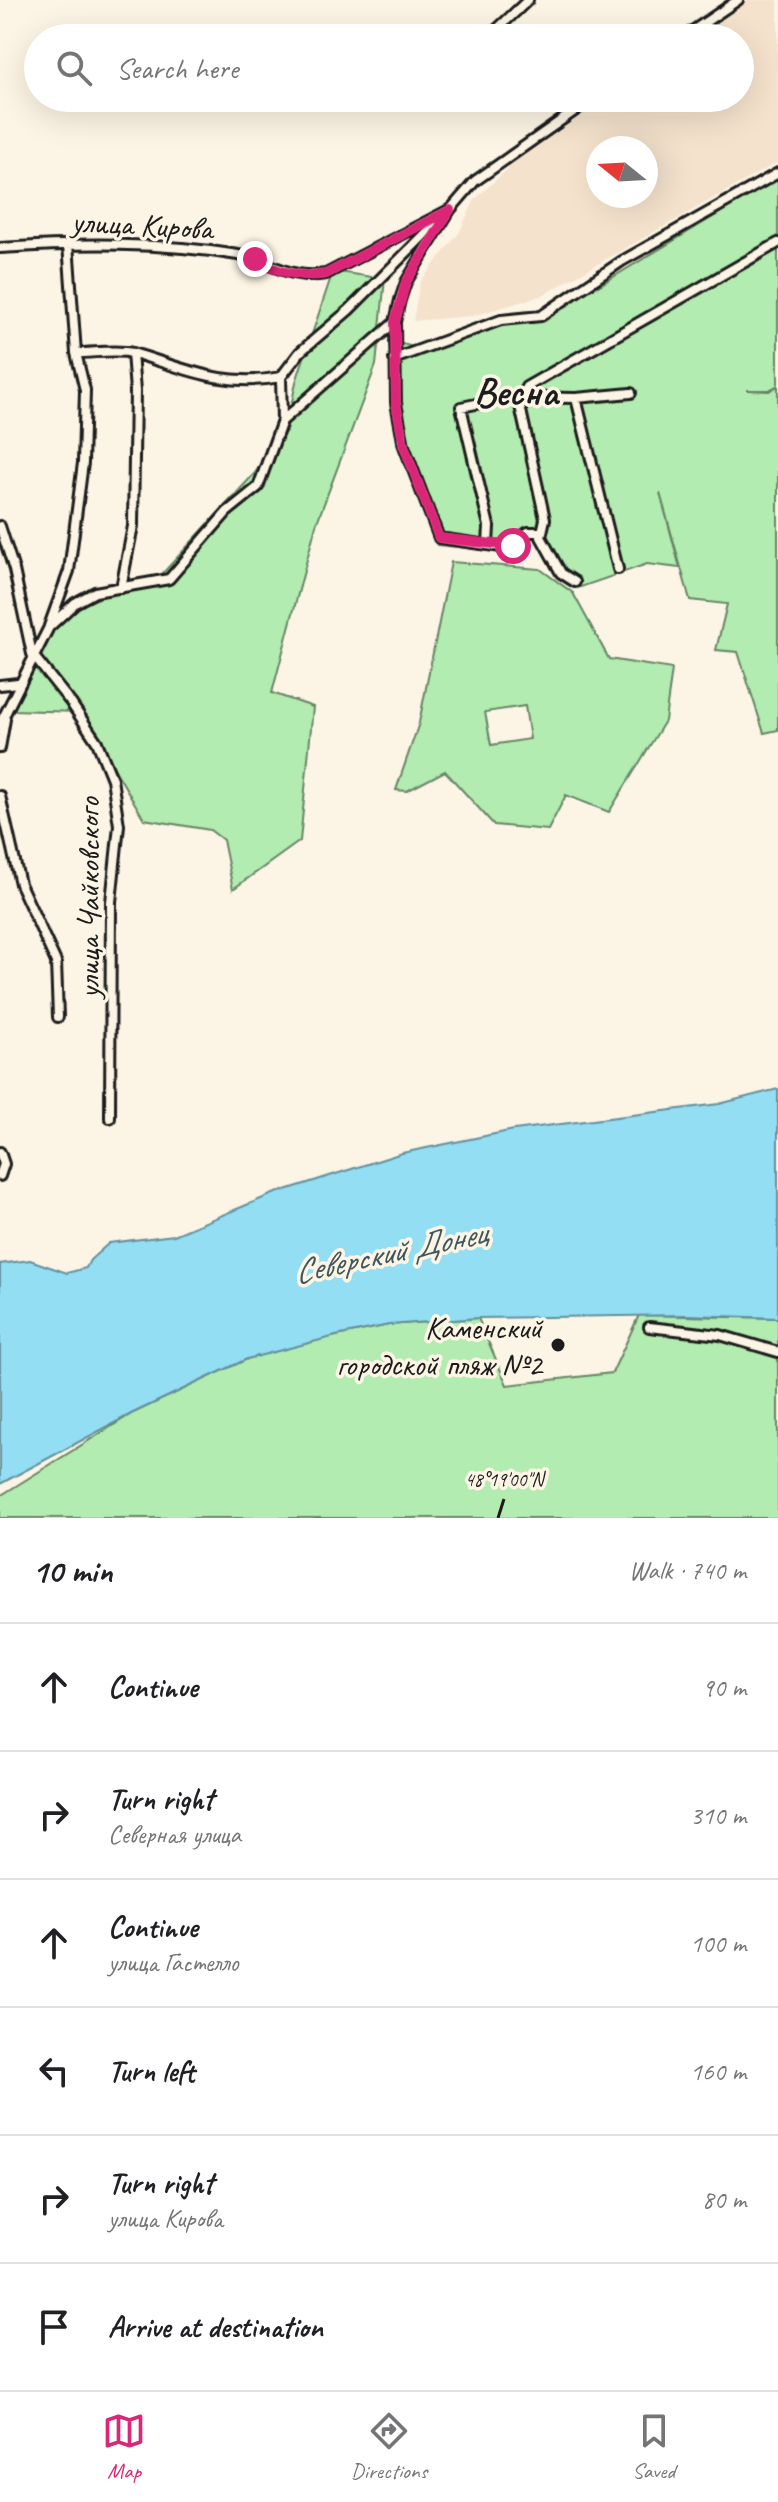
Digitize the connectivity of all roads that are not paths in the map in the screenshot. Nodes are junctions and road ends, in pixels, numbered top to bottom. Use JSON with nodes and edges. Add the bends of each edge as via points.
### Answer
{"nodes":[{"id":1,"x":528,"y":0,"type":"edge"},
{"id":2,"x":738,"y":0,"type":"edge"},
{"id":3,"x":503,"y":24,"type":"edge"},
{"id":4,"x":703,"y":24,"type":"edge"},
{"id":5,"x":573,"y":112,"type":"edge"},
{"id":6,"x":778,"y":173,"type":"edge"},
{"id":7,"x":450,"y":210,"type":"junction"},
{"id":8,"x":778,"y":243,"type":"edge"},
{"id":9,"x":68,"y":244,"type":"junction"},
{"id":10,"x":0,"y":248,"type":"edge"},
{"id":11,"x":395,"y":322,"type":"junction"},
{"id":12,"x":76,"y":353,"type":"junction"},
{"id":13,"x":132,"y":353,"type":"junction"},
{"id":14,"x":394,"y":359,"type":"junction"},
{"id":15,"x":281,"y":377,"type":"junction"},
{"id":16,"x":631,"y":393,"type":"dead end"},
{"id":17,"x":520,"y":397,"type":"junction"},
{"id":18,"x":576,"y":398,"type":"junction"},
{"id":19,"x":282,"y":421,"type":"junction"},
{"id":20,"x":0,"y":526,"type":"edge"},
{"id":21,"x":541,"y":532,"type":"junction"},
{"id":22,"x":488,"y":545,"type":"junction"},
{"id":23,"x":618,"y":569,"type":"dead end"},
{"id":24,"x":575,"y":582,"type":"dead end"},
{"id":25,"x":121,"y":588,"type":"junction"},
{"id":26,"x":49,"y":627,"type":"junction"},
{"id":27,"x":32,"y":654,"type":"junction"},
{"id":28,"x":18,"y":683,"type":"junction"},
{"id":29,"x":0,"y":685,"type":"edge"},
{"id":30,"x":7,"y":710,"type":"junction"},
{"id":31,"x":0,"y":724,"type":"edge"},
{"id":32,"x":0,"y":748,"type":"edge"},
{"id":33,"x":0,"y":796,"type":"edge"},
{"id":34,"x":4,"y":830,"type":"edge"},
{"id":35,"x":58,"y":1017,"type":"dead end"},
{"id":36,"x":110,"y":1118,"type":"dead end"},
{"id":37,"x":0,"y":1152,"type":"edge"},
{"id":38,"x":0,"y":1176,"type":"edge"},
{"id":39,"x":649,"y":1327,"type":"dead end"},
{"id":40,"x":778,"y":1352,"type":"edge"}],
"edges":[{"from":1,"to":3,"type":"street"},
{"from":2,"to":4,"type":"street"},
{"from":5,"to":7,"type":"street","via":[[475,181]]},
{"from":6,"to":14,"type":"street","via":[[622,261],[541,316],[501,320]]},
{"from":7,"to":9,"type":"street","name":"улица Кирова","via":[[326,274],[310,276],[268,268],[239,255]]},
{"from":7,"to":11,"type":"street","via":[[406,282]]},
{"from":7,"to":15,"type":"street","via":[[300,352]]},
{"from":8,"to":17,"type":"street","via":[[526,387]]},
{"from":9,"to":10,"type":"street","name":"улица Кирова"},
{"from":9,"to":12,"type":"street"},
{"from":11,"to":14,"type":"street"},
{"from":11,"to":19,"type":"street"},
{"from":12,"to":13,"type":"street"},
{"from":12,"to":26,"type":"street","via":[[85,390],[83,463],[69,571]]},
{"from":13,"to":15,"type":"street","via":[[200,376]]},
{"from":13,"to":25,"type":"street","via":[[133,526]]},
{"from":14,"to":22,"type":"street","via":[[404,446],[436,532],[444,541]]},
{"from":15,"to":19,"type":"street"},
{"from":16,"to":18,"type":"street"},
{"from":17,"to":18,"type":"street"},
{"from":17,"to":21,"type":"street","via":[[545,519]]},
{"from":17,"to":22,"type":"street","via":[[461,407],[489,526]]},
{"from":18,"to":23,"type":"street"},
{"from":19,"to":25,"type":"street","via":[[258,487],[227,512],[178,572],[169,579]]},
{"from":20,"to":27,"type":"street"},
{"from":21,"to":22,"type":"street","via":[[528,532],[508,548]]},
{"from":21,"to":24,"type":"street","via":[[561,573]]},
{"from":25,"to":26,"type":"street","via":[[83,598]]},
{"from":26,"to":27,"type":"street"},
{"from":27,"to":28,"type":"street"},
{"from":27,"to":36,"type":"street","name":"улица Чайковского","via":[[97,742],[112,779],[119,837],[111,902]]},
{"from":28,"to":29,"type":"street"},
{"from":28,"to":30,"type":"street"},
{"from":30,"to":31,"type":"street"},
{"from":30,"to":32,"type":"street"},
{"from":33,"to":34,"type":"street","name":"улица Чайковского"},
{"from":34,"to":35,"type":"street","name":"улица Чайковского","via":[[20,884],[56,962]]},
{"from":37,"to":38,"type":"street"},
{"from":39,"to":40,"type":"street","via":[[720,1335]]}]}
